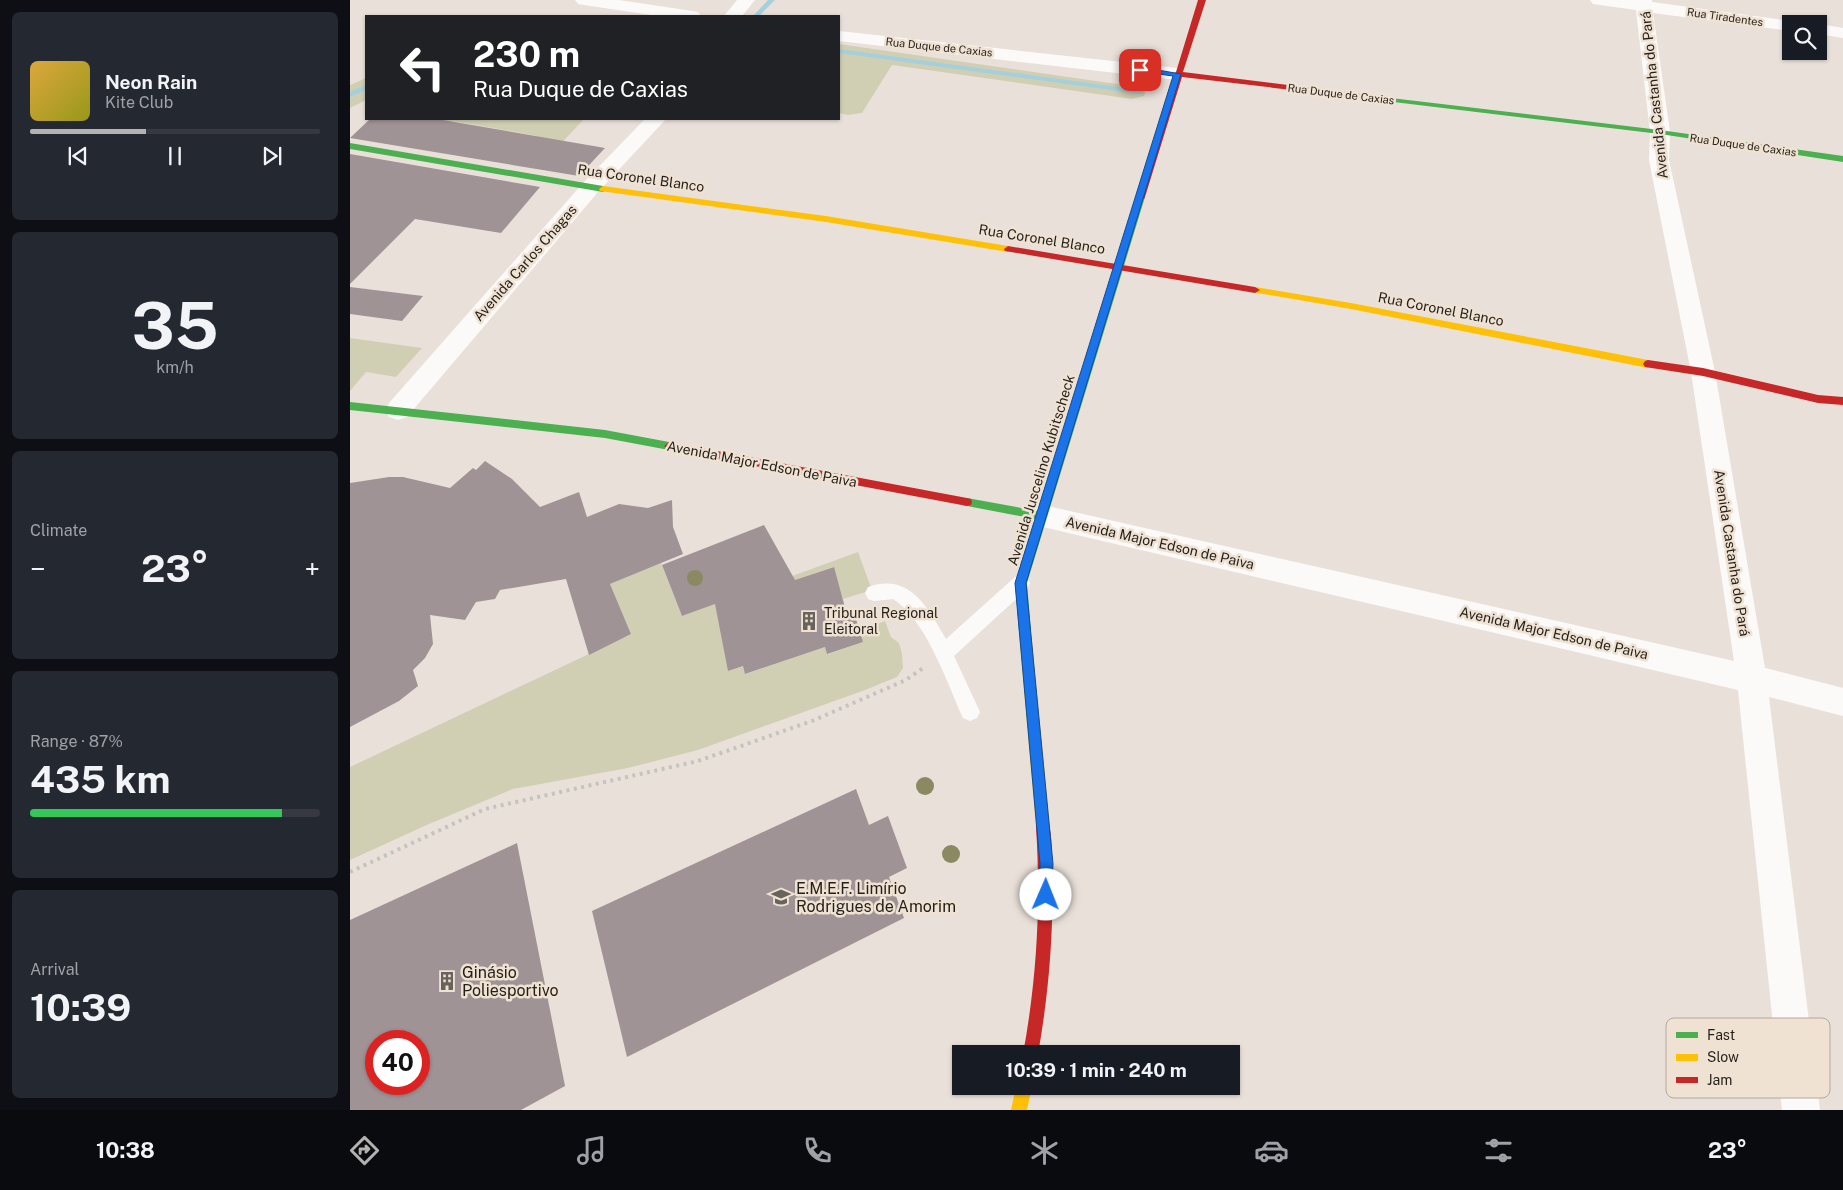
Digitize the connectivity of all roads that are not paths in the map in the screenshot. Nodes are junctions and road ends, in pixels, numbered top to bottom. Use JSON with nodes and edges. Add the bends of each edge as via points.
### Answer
{"nodes":[{"id":1,"x":584,"y":0,"type":"edge"},
{"id":2,"x":746,"y":0,"type":"edge"},
{"id":3,"x":1202,"y":0,"type":"edge"},
{"id":4,"x":1599,"y":0,"type":"edge"},
{"id":5,"x":1643,"y":3,"type":"edge"},
{"id":6,"x":685,"y":15,"type":"edge"},
{"id":7,"x":734,"y":15,"type":"edge"},
{"id":8,"x":1782,"y":25,"type":"edge"},
{"id":9,"x":1827,"y":30,"type":"edge"},
{"id":10,"x":1843,"y":33,"type":"edge"},
{"id":11,"x":840,"y":36,"type":"edge"},
{"id":12,"x":1177,"y":74,"type":"junction"},
{"id":13,"x":655,"y":120,"type":"edge"},
{"id":14,"x":1660,"y":132,"type":"junction"},
{"id":15,"x":350,"y":146,"type":"edge"},
{"id":16,"x":1843,"y":160,"type":"edge"},
{"id":17,"x":590,"y":187,"type":"junction"},
{"id":18,"x":1119,"y":267,"type":"junction"},
{"id":19,"x":1703,"y":372,"type":"junction"},
{"id":20,"x":1843,"y":401,"type":"edge"},
{"id":21,"x":350,"y":406,"type":"edge"},
{"id":22,"x":398,"y":410,"type":"junction"},
{"id":23,"x":1042,"y":516,"type":"junction"},
{"id":24,"x":1021,"y":583,"type":"junction"},
{"id":25,"x":874,"y":594,"type":"dead end"},
{"id":26,"x":942,"y":653,"type":"junction"},
{"id":27,"x":1752,"y":678,"type":"junction"},
{"id":28,"x":1843,"y":702,"type":"edge"},
{"id":29,"x":970,"y":712,"type":"dead end"},
{"id":30,"x":1791,"y":1018,"type":"edge"},
{"id":31,"x":1032,"y":1045,"type":"edge"},
{"id":32,"x":1022,"y":1095,"type":"edge"},
{"id":33,"x":1019,"y":1110,"type":"edge"}],
"edges":[{"from":1,"to":6,"type":"street"},
{"from":2,"to":7,"type":"street"},
{"from":3,"to":12,"type":"street","name":"Avenida Juscelino Kubitscheck"},
{"from":4,"to":5,"type":"street","name":"Rua Tiradentes"},
{"from":5,"to":8,"type":"street","name":"Rua Tiradentes"},
{"from":5,"to":14,"type":"street","name":"Avenida Castanha do Pará"},
{"from":9,"to":10,"type":"street"},
{"from":11,"to":12,"type":"street","name":"Rua Duque de Caxias"},
{"from":12,"to":14,"type":"street","name":"Rua Duque de Caxias"},
{"from":12,"to":18,"type":"street","name":"Avenida Juscelino Kubitscheck"},
{"from":13,"to":17,"type":"street","name":"Avenida Carlos Chagas"},
{"from":14,"to":16,"type":"street","name":"Rua Duque de Caxias"},
{"from":14,"to":19,"type":"street","name":"Avenida Castanha do Pará","via":[[1659,160]]},
{"from":15,"to":17,"type":"street","name":"Rua Coronel Blanco"},
{"from":17,"to":18,"type":"street","name":"Rua Coronel Blanco","via":[[826,219]]},
{"from":17,"to":22,"type":"street","name":"Avenida Carlos Chagas"},
{"from":18,"to":19,"type":"street","name":"Rua Coronel Blanco","via":[[1351,306],[1610,358]]},
{"from":18,"to":23,"type":"street","name":"Avenida Juscelino Kubitscheck"},
{"from":19,"to":20,"type":"street","name":"Rua Coronel Blanco","via":[[1818,399]]},
{"from":19,"to":27,"type":"street","name":"Avenida Castanha do Pará"},
{"from":21,"to":22,"type":"street","name":"Avenida Major Edson de Paiva"},
{"from":22,"to":23,"type":"street","name":"Avenida Major Edson de Paiva","via":[[605,434]]},
{"from":23,"to":24,"type":"street","name":"Avenida Juscelino Kubitscheck"},
{"from":23,"to":27,"type":"street","name":"Avenida Major Edson de Paiva"},
{"from":24,"to":26,"type":"lane"},
{"from":24,"to":31,"type":"street","name":"Avenida Juscelino Kubitscheck","via":[[1046,864],[1046,926],[1040,1010]]},
{"from":25,"to":26,"type":"lane","via":[[896,592],[911,602]]},
{"from":26,"to":29,"type":"lane"},
{"from":27,"to":28,"type":"street","name":"Avenida Major Edson de Paiva"},
{"from":27,"to":30,"type":"street","name":"Avenida Castanha do Pará"},
{"from":32,"to":33,"type":"street"}]}
